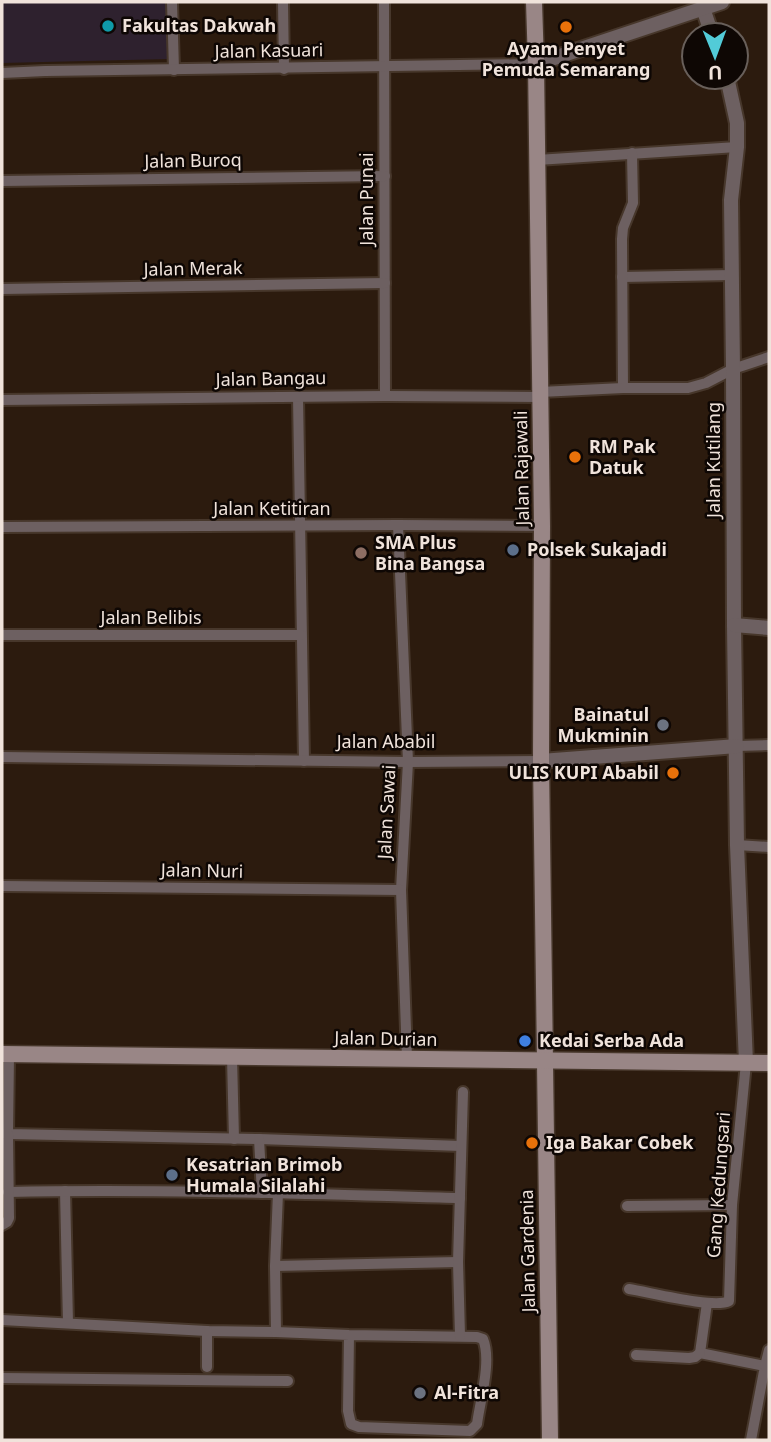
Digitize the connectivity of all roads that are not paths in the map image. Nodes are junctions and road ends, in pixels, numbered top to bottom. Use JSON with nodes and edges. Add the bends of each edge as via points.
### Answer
{"nodes":[{"id":1,"x":172,"y":2,"type":"edge"},
{"id":2,"x":283,"y":2,"type":"edge"},
{"id":3,"x":384,"y":2,"type":"edge"},
{"id":4,"x":534,"y":2,"type":"edge"},
{"id":5,"x":722,"y":2,"type":"edge"},
{"id":6,"x":701,"y":5,"type":"edge"},
{"id":7,"x":536,"y":64,"type":"junction"},
{"id":8,"x":384,"y":66,"type":"junction"},
{"id":9,"x":284,"y":69,"type":"junction"},
{"id":10,"x":174,"y":70,"type":"junction"},
{"id":11,"x":2,"y":73,"type":"edge"},
{"id":12,"x":730,"y":91,"type":"edge"},
{"id":13,"x":737,"y":147,"type":"junction"},
{"id":14,"x":632,"y":153,"type":"junction"},
{"id":15,"x":537,"y":160,"type":"junction"},
{"id":16,"x":384,"y":176,"type":"junction"},
{"id":17,"x":2,"y":181,"type":"edge"},
{"id":18,"x":732,"y":275,"type":"junction"},
{"id":19,"x":622,"y":277,"type":"junction"},
{"id":20,"x":385,"y":283,"type":"junction"},
{"id":21,"x":2,"y":289,"type":"edge"},
{"id":22,"x":769,"y":356,"type":"edge"},
{"id":23,"x":733,"y":369,"type":"junction"},
{"id":24,"x":623,"y":388,"type":"junction"},
{"id":25,"x":540,"y":394,"type":"junction"},
{"id":26,"x":385,"y":396,"type":"junction"},
{"id":27,"x":298,"y":397,"type":"junction"},
{"id":28,"x":2,"y":400,"type":"edge"},
{"id":29,"x":398,"y":525,"type":"junction"},
{"id":30,"x":300,"y":526,"type":"junction"},
{"id":31,"x":542,"y":526,"type":"junction"},
{"id":32,"x":2,"y":527,"type":"edge"},
{"id":33,"x":734,"y":625,"type":"junction"},
{"id":34,"x":769,"y":628,"type":"edge"},
{"id":35,"x":2,"y":635,"type":"edge"},
{"id":36,"x":301,"y":635,"type":"junction"},
{"id":37,"x":769,"y":745,"type":"edge"},
{"id":38,"x":737,"y":746,"type":"junction"},
{"id":39,"x":2,"y":757,"type":"edge"},
{"id":40,"x":304,"y":761,"type":"junction"},
{"id":41,"x":541,"y":761,"type":"junction"},
{"id":42,"x":408,"y":762,"type":"junction"},
{"id":43,"x":737,"y":845,"type":"junction"},
{"id":44,"x":769,"y":847,"type":"edge"},
{"id":45,"x":2,"y":886,"type":"edge"},
{"id":46,"x":401,"y":890,"type":"junction"},
{"id":47,"x":6,"y":1055,"type":"edge"},
{"id":48,"x":232,"y":1057,"type":"junction"},
{"id":49,"x":407,"y":1058,"type":"junction"},
{"id":50,"x":545,"y":1060,"type":"junction"},
{"id":51,"x":746,"y":1063,"type":"junction"},
{"id":52,"x":769,"y":1063,"type":"edge"},
{"id":53,"x":463,"y":1092,"type":"dead end"},
{"id":54,"x":5,"y":1134,"type":"edge"},
{"id":55,"x":233,"y":1139,"type":"junction"},
{"id":56,"x":259,"y":1139,"type":"junction"},
{"id":57,"x":461,"y":1146,"type":"junction"},
{"id":58,"x":65,"y":1191,"type":"junction"},
{"id":59,"x":8,"y":1192,"type":"junction"},
{"id":60,"x":262,"y":1193,"type":"junction"},
{"id":61,"x":278,"y":1193,"type":"junction"},
{"id":62,"x":460,"y":1198,"type":"junction"},
{"id":63,"x":732,"y":1205,"type":"junction"},
{"id":64,"x":627,"y":1206,"type":"dead end"},
{"id":65,"x":2,"y":1225,"type":"edge"},
{"id":66,"x":458,"y":1262,"type":"junction"},
{"id":67,"x":275,"y":1266,"type":"junction"},
{"id":68,"x":629,"y":1289,"type":"dead end"},
{"id":69,"x":707,"y":1303,"type":"junction"},
{"id":70,"x":2,"y":1320,"type":"edge"},
{"id":71,"x":68,"y":1323,"type":"junction"},
{"id":72,"x":207,"y":1331,"type":"junction"},
{"id":73,"x":276,"y":1332,"type":"junction"},
{"id":74,"x":349,"y":1335,"type":"junction"},
{"id":75,"x":460,"y":1336,"type":"junction"},
{"id":76,"x":769,"y":1350,"type":"edge"},
{"id":77,"x":700,"y":1353,"type":"junction"},
{"id":78,"x":636,"y":1355,"type":"dead end"},
{"id":79,"x":767,"y":1366,"type":"edge"},
{"id":80,"x":207,"y":1367,"type":"dead end"},
{"id":81,"x":2,"y":1378,"type":"edge"},
{"id":82,"x":288,"y":1381,"type":"dead end"},
{"id":83,"x":550,"y":1440,"type":"edge"},
{"id":84,"x":751,"y":1440,"type":"edge"}],
"edges":[{"from":1,"to":10,"type":"street"},
{"from":2,"to":9,"type":"street"},
{"from":3,"to":8,"type":"street","name":"Jalan Punai"},
{"from":4,"to":7,"type":"main road","name":"Jalan Rajawali"},
{"from":5,"to":6,"type":"street"},
{"from":6,"to":7,"type":"street"},
{"from":7,"to":8,"type":"street","name":"Jalan Kasuari"},
{"from":7,"to":15,"type":"main road","name":"Jalan Rajawali"},
{"from":8,"to":9,"type":"street","name":"Jalan Kasuari"},
{"from":8,"to":16,"type":"street","name":"Jalan Punai"},
{"from":9,"to":10,"type":"street","name":"Jalan Kasuari"},
{"from":10,"to":11,"type":"street","name":"Jalan Kasuari"},
{"from":12,"to":13,"type":"street","name":"Jalan Kutilang"},
{"from":13,"to":14,"type":"street"},
{"from":13,"to":18,"type":"street","name":"Jalan Kutilang","via":[[730,200]]},
{"from":14,"to":15,"type":"street"},
{"from":14,"to":19,"type":"street","via":[[633,198],[622,233]]},
{"from":15,"to":25,"type":"main road","name":"Jalan Rajawali"},
{"from":16,"to":17,"type":"street","name":"Jalan Buroq"},
{"from":16,"to":20,"type":"street","name":"Jalan Punai"},
{"from":18,"to":19,"type":"street"},
{"from":18,"to":23,"type":"street","name":"Jalan Kutilang"},
{"from":19,"to":24,"type":"street"},
{"from":20,"to":21,"type":"street","name":"Jalan Merak"},
{"from":20,"to":26,"type":"street","name":"Jalan Punai"},
{"from":22,"to":23,"type":"street","name":"Jalan Bangau"},
{"from":23,"to":24,"type":"street","name":"Jalan Bangau","via":[[688,388]]},
{"from":23,"to":33,"type":"street","name":"Jalan Kutilang"},
{"from":24,"to":25,"type":"street","name":"Jalan Bangau"},
{"from":25,"to":26,"type":"street","name":"Jalan Bangau"},
{"from":25,"to":31,"type":"main road","name":"Jalan Rajawali"},
{"from":26,"to":27,"type":"street","name":"Jalan Bangau"},
{"from":27,"to":28,"type":"street","name":"Jalan Bangau"},
{"from":27,"to":30,"type":"street"},
{"from":29,"to":30,"type":"street","name":"Jalan Ketitiran"},
{"from":29,"to":31,"type":"street","name":"Jalan Ketitiran"},
{"from":29,"to":42,"type":"street","name":"Jalan Sawai"},
{"from":30,"to":32,"type":"street","name":"Jalan Ketitiran"},
{"from":30,"to":36,"type":"street"},
{"from":31,"to":41,"type":"main road","name":"Jalan Rajawali"},
{"from":33,"to":34,"type":"street"},
{"from":33,"to":38,"type":"street","name":"Jalan Kutilang"},
{"from":35,"to":36,"type":"street","name":"Jalan Belibis"},
{"from":36,"to":40,"type":"street"},
{"from":37,"to":38,"type":"street","name":"Jalan Ababil"},
{"from":38,"to":41,"type":"street","name":"Jalan Ababil"},
{"from":38,"to":43,"type":"street","name":"Jalan Kutilang"},
{"from":39,"to":40,"type":"street","name":"Jalan Ababil"},
{"from":40,"to":42,"type":"street","name":"Jalan Ababil"},
{"from":41,"to":42,"type":"street","name":"Jalan Ababil"},
{"from":41,"to":50,"type":"main road","name":"Jalan Rajawali"},
{"from":42,"to":46,"type":"street","name":"Jalan Sawai"},
{"from":43,"to":44,"type":"street"},
{"from":43,"to":51,"type":"street","name":"Jalan Kutilang"},
{"from":45,"to":46,"type":"street","name":"Jalan Nuri"},
{"from":46,"to":49,"type":"street","name":"Jalan Sawai"},
{"from":47,"to":48,"type":"main road","name":"Jalan Durian"},
{"from":47,"to":54,"type":"street"},
{"from":48,"to":49,"type":"main road","name":"Jalan Durian"},
{"from":48,"to":55,"type":"street"},
{"from":49,"to":50,"type":"main road","name":"Jalan Durian"},
{"from":50,"to":51,"type":"main road","name":"Jalan Durian"},
{"from":50,"to":83,"type":"main road","name":"Jalan Gardenia"},
{"from":51,"to":52,"type":"main road","name":"Jalan Durian"},
{"from":51,"to":63,"type":"street","name":"Gang Kedungsari"},
{"from":53,"to":57,"type":"street"},
{"from":54,"to":55,"type":"street"},
{"from":54,"to":59,"type":"street"},
{"from":55,"to":56,"type":"street"},
{"from":56,"to":57,"type":"street"},
{"from":56,"to":60,"type":"street"},
{"from":57,"to":62,"type":"street"},
{"from":58,"to":59,"type":"street"},
{"from":58,"to":60,"type":"street"},
{"from":58,"to":71,"type":"street"},
{"from":59,"to":65,"type":"street","via":[[9,1217]]},
{"from":60,"to":61,"type":"street"},
{"from":61,"to":62,"type":"street"},
{"from":61,"to":67,"type":"street"},
{"from":62,"to":66,"type":"street"},
{"from":63,"to":64,"type":"street"},
{"from":63,"to":69,"type":"street","name":"Gang Kedungsari","via":[[730,1298],[726,1304]]},
{"from":66,"to":67,"type":"street"},
{"from":66,"to":75,"type":"street"},
{"from":67,"to":73,"type":"street"},
{"from":68,"to":69,"type":"street"},
{"from":69,"to":77,"type":"street"},
{"from":70,"to":71,"type":"street"},
{"from":71,"to":72,"type":"street"},
{"from":72,"to":73,"type":"street"},
{"from":72,"to":80,"type":"street"},
{"from":73,"to":74,"type":"street"},
{"from":74,"to":75,"type":"street"},
{"from":74,"to":75,"type":"street","via":[[351,1424],[470,1431],[477,1424],[486,1348],[483,1339]]},
{"from":76,"to":79,"type":"street"},
{"from":77,"to":78,"type":"street","via":[[689,1358]]},
{"from":77,"to":79,"type":"street"},
{"from":79,"to":84,"type":"street"},
{"from":81,"to":82,"type":"street"}]}
